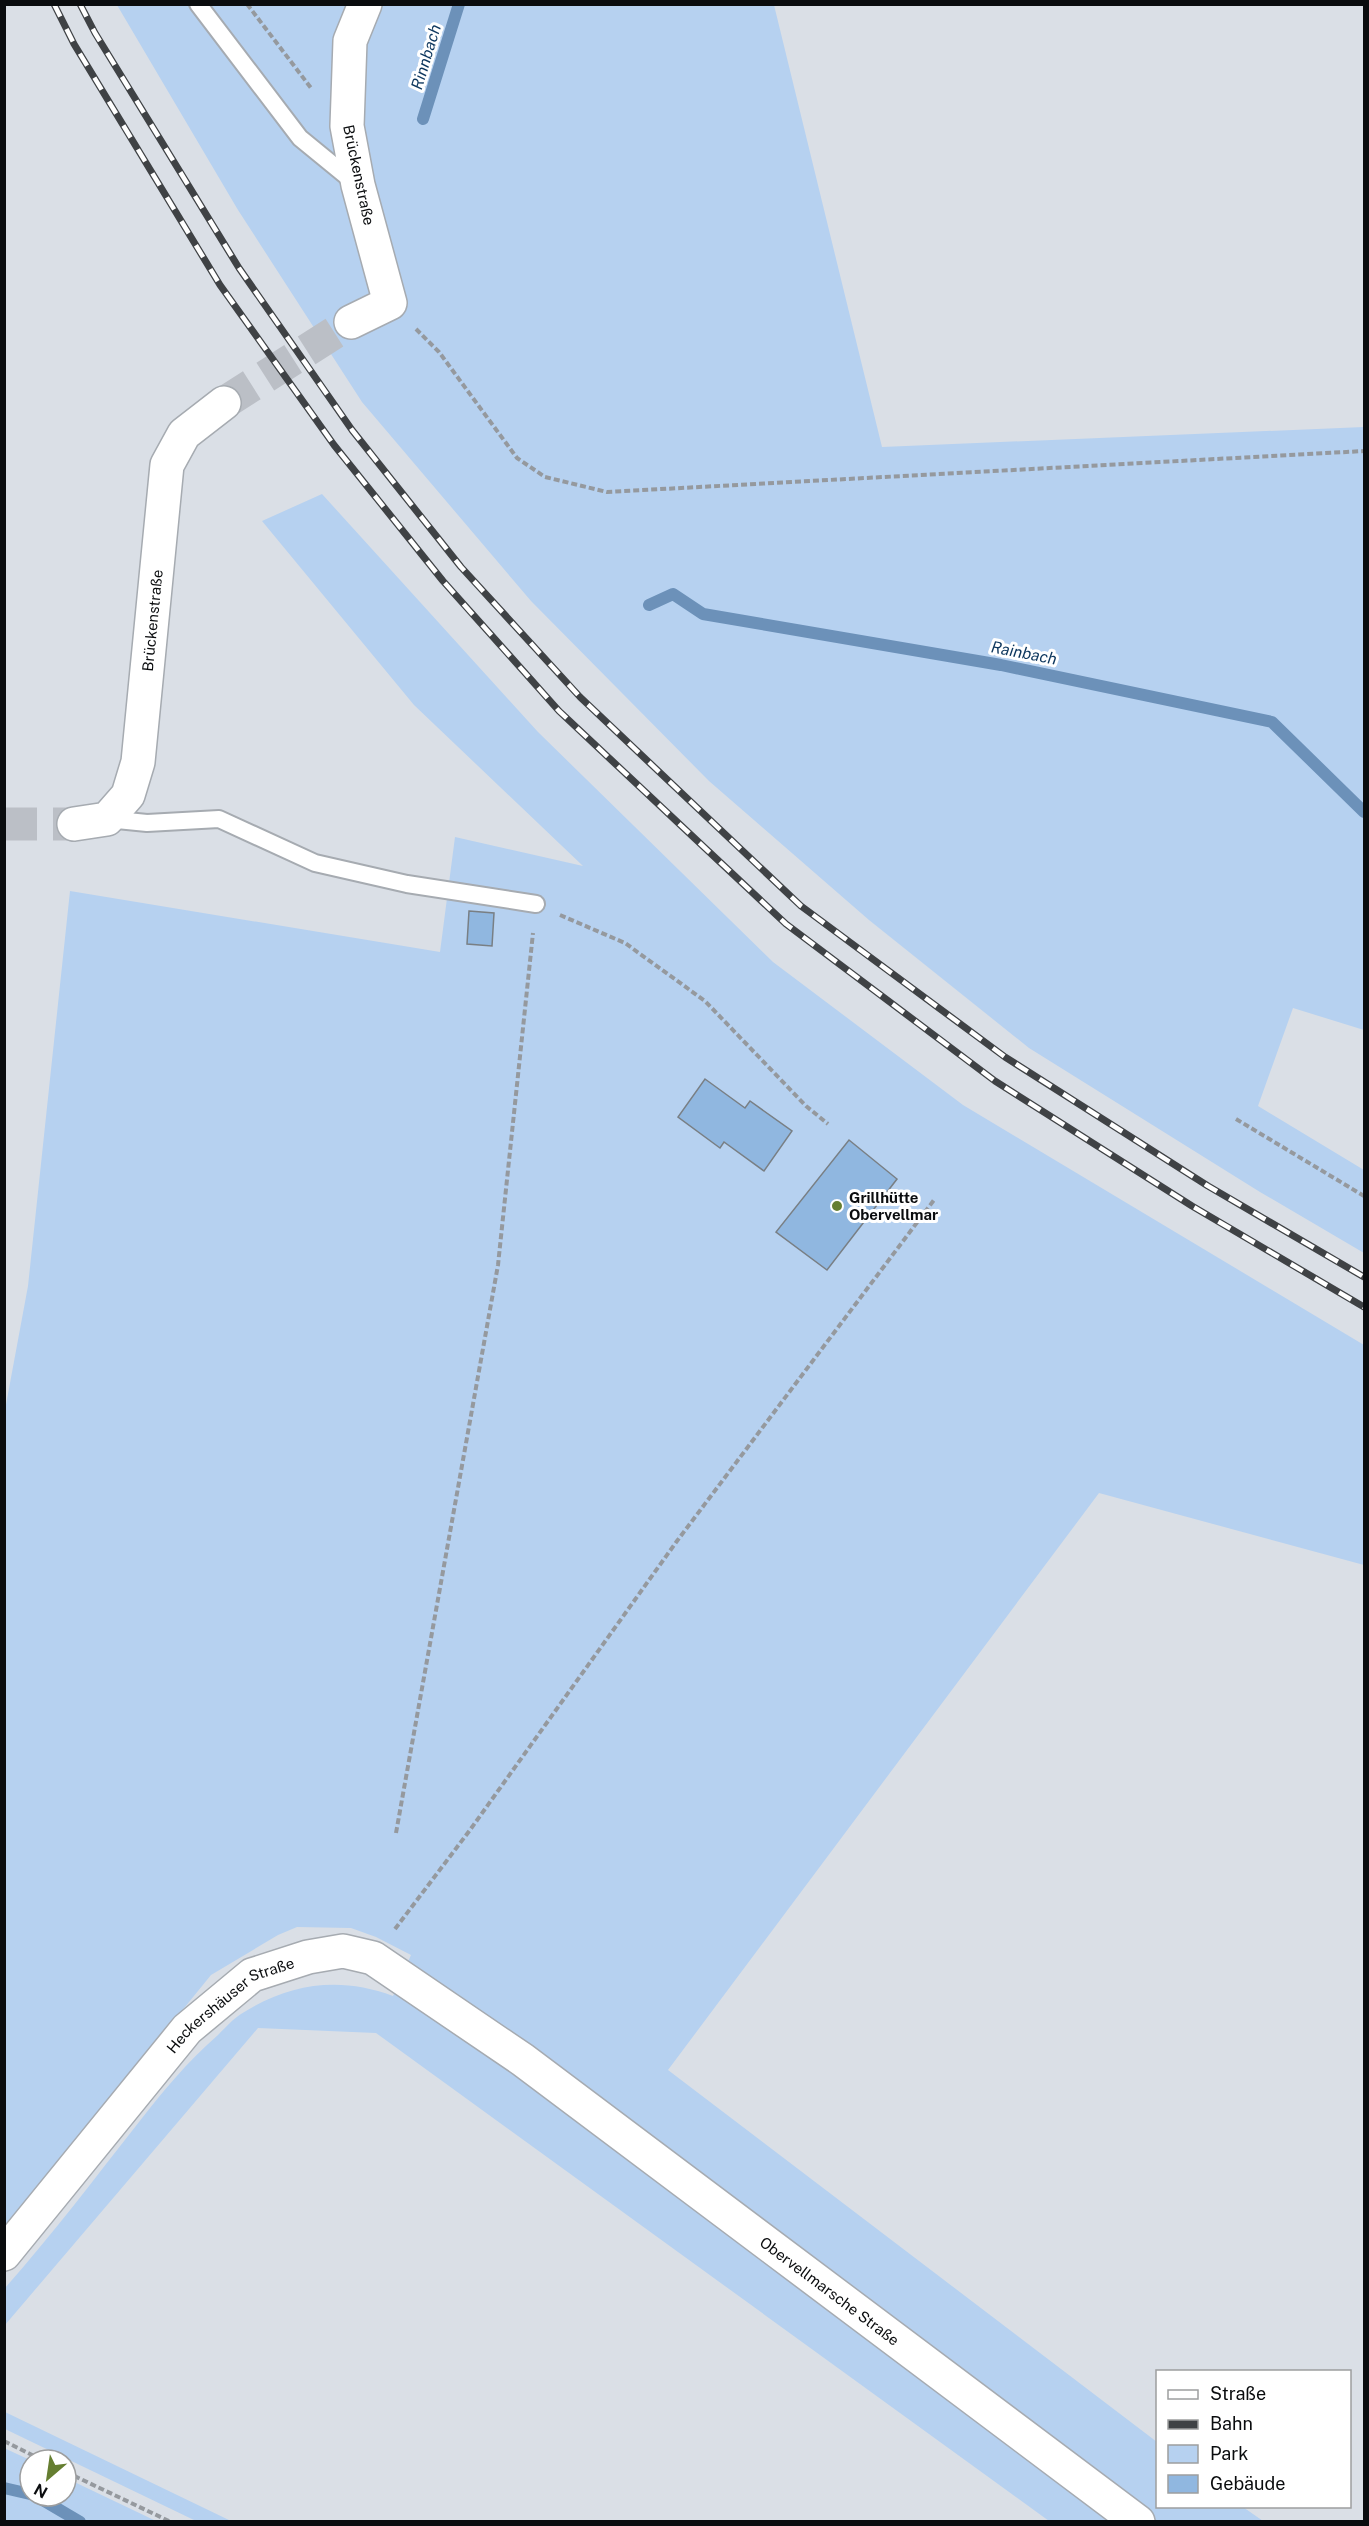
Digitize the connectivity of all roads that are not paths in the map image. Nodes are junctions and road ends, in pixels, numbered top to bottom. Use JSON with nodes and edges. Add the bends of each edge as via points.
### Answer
{"nodes":[{"id":1,"x":198,"y":4,"type":"edge"},
{"id":2,"x":365,"y":4,"type":"edge"},
{"id":3,"x":358,"y":185,"type":"junction"},
{"id":4,"x":351,"y":322,"type":"tunnel mouth"},
{"id":5,"x":224,"y":403,"type":"tunnel mouth"},
{"id":6,"x":107,"y":819,"type":"junction"},
{"id":7,"x":74,"y":824,"type":"tunnel mouth"},
{"id":8,"x":536,"y":904,"type":"road end"},
{"id":9,"x":523,"y":2060,"type":"joint"},
{"id":10,"x":4,"y":2254,"type":"edge"},
{"id":11,"x":1138,"y":2522,"type":"edge"}],
"edges":[{"from":1,"to":3,"type":"lane","via":[[300,138]]},
{"from":2,"to":3,"type":"street","name":"Brückenstraße","via":[[350,41],[347,126]]},
{"from":3,"to":4,"type":"street","name":"Brückenstraße","via":[[390,303]]},
{"from":5,"to":6,"type":"street","name":"Brückenstraße","via":[[184,434],[167,465],[138,762],[128,795]]},
{"from":6,"to":7,"type":"street"},
{"from":6,"to":8,"type":"lane","via":[[147,824],[219,819],[315,863],[407,884]]},
{"from":9,"to":10,"type":"street","name":"Heckershäuser Straße","via":[[373,1959],[343,1951],[308,1957],[252,1975],[187,2029]]},
{"from":9,"to":11,"type":"street","name":"Obervellmarsche Straße"}]}
